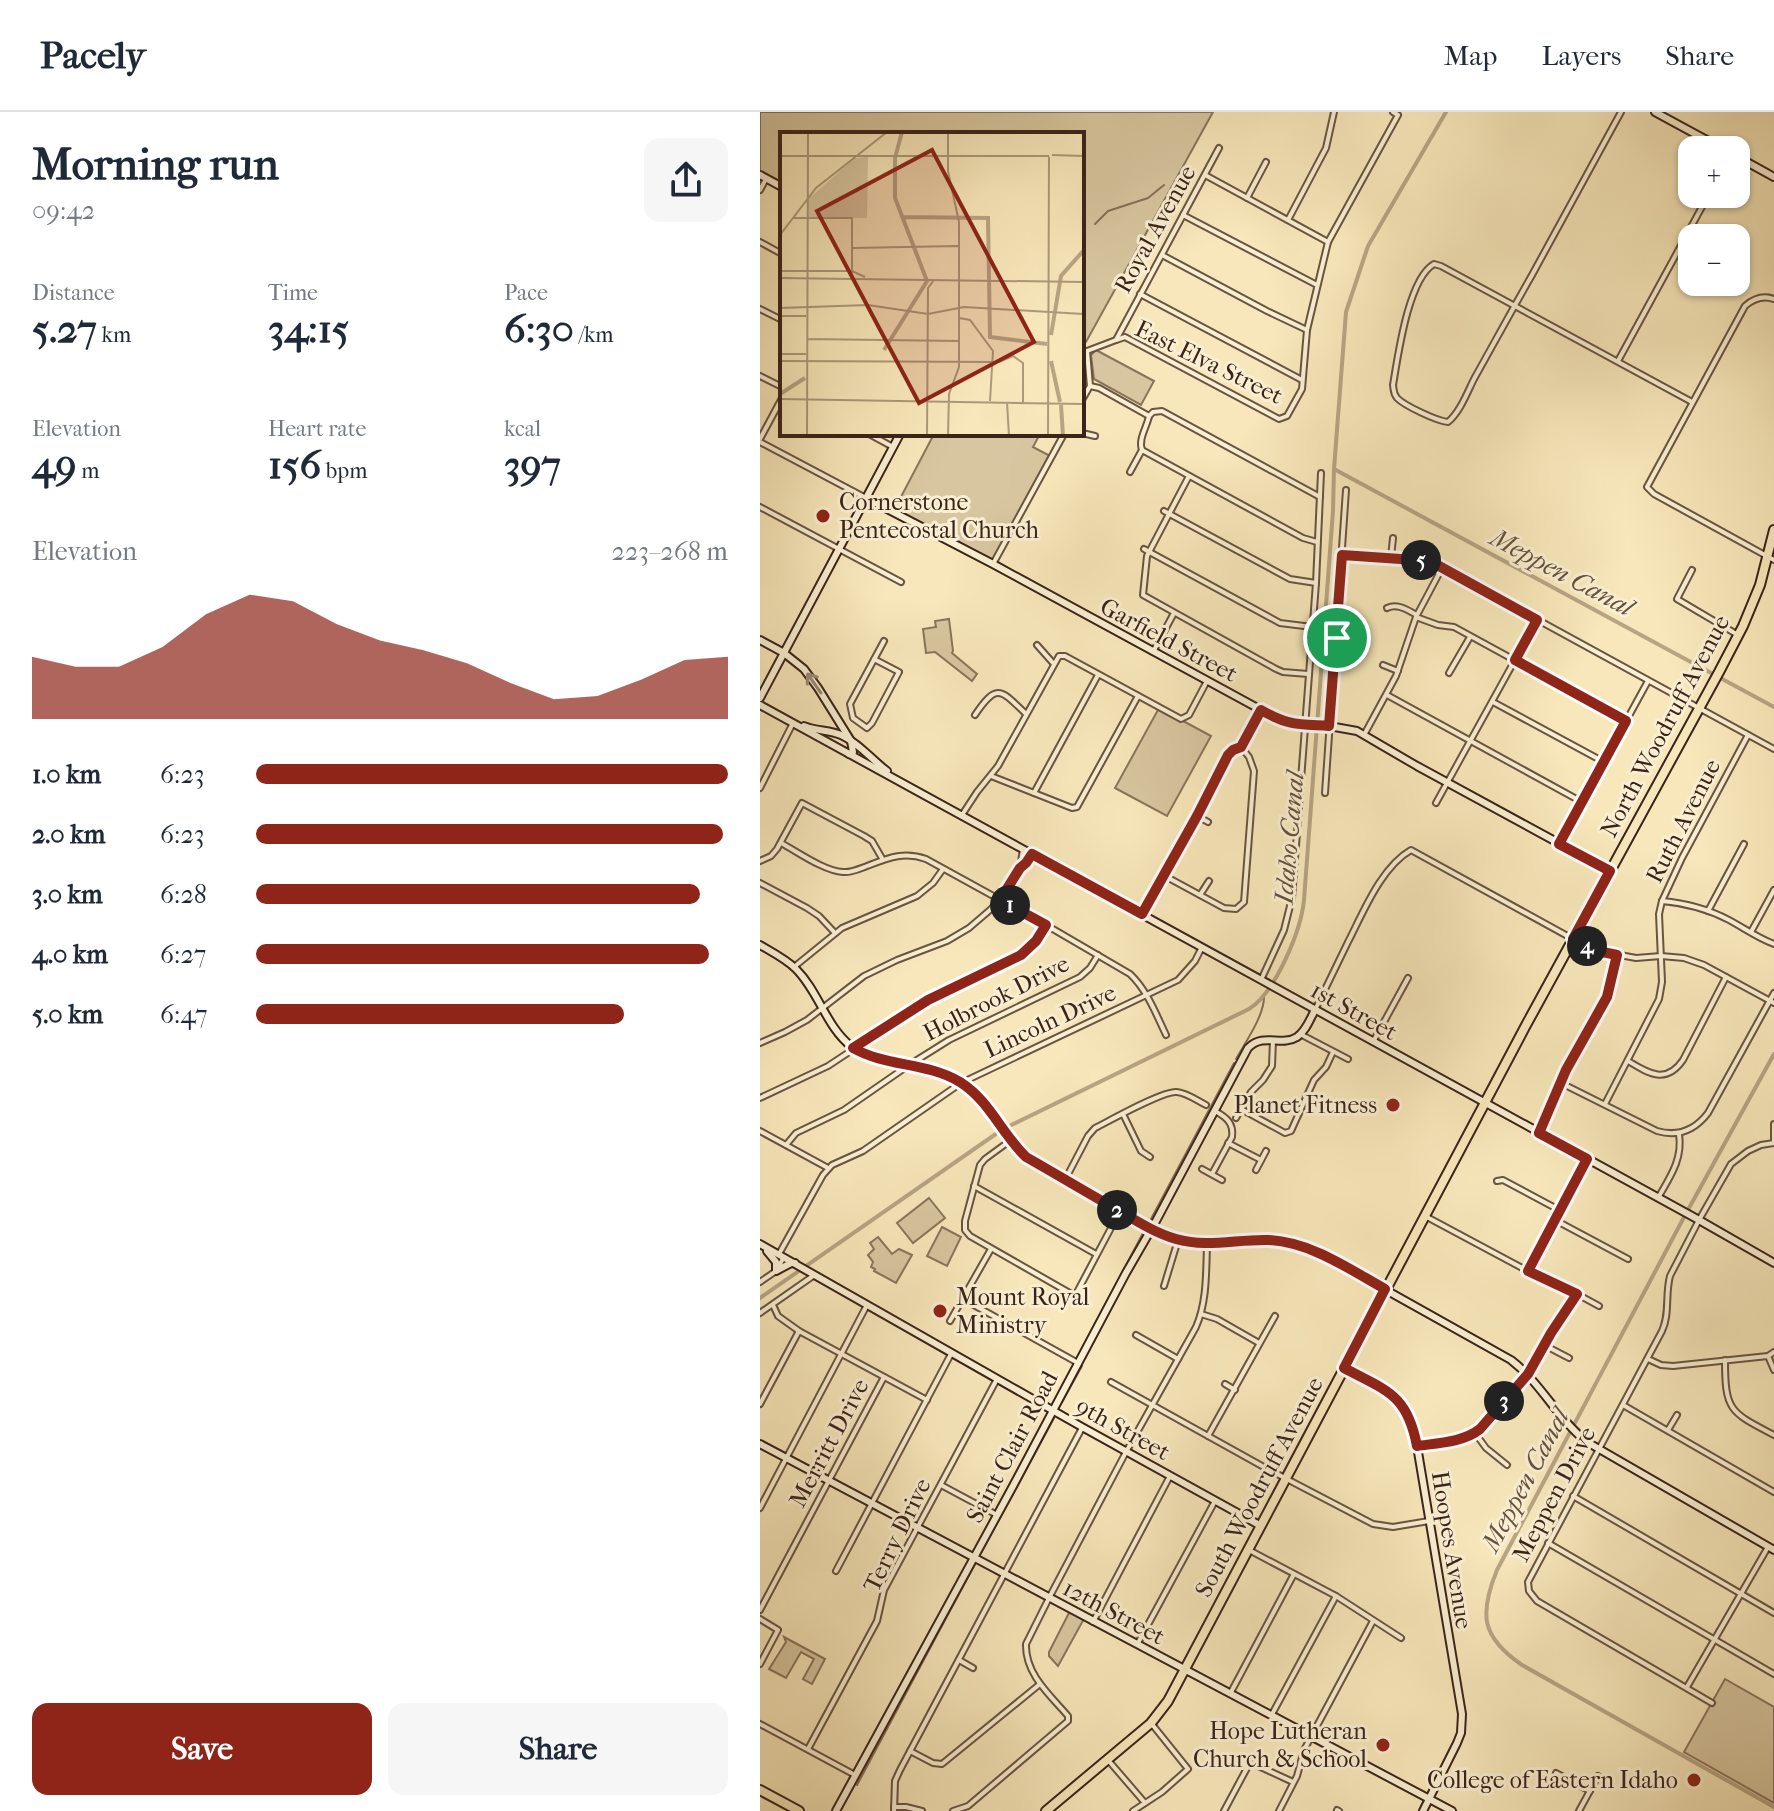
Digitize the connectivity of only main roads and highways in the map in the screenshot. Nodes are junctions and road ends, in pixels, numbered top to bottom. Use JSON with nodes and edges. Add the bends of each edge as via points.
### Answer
{"nodes":[{"id":1,"x":1774,"y":530,"type":"edge"},
{"id":2,"x":1771,"y":558,"type":"edge"},
{"id":3,"x":1485,"y":1103,"type":"joint"},
{"id":4,"x":760,"y":1790,"type":"edge"},
{"id":5,"x":799,"y":1811,"type":"edge"},
{"id":6,"x":1046,"y":1811,"type":"edge"}],
"edges":[{"from":1,"to":2,"type":"main road","name":"North Woodruff Avenue"},
{"from":2,"to":3,"type":"main road","name":"North Woodruff Avenue","via":[[1700,709]]},
{"from":3,"to":6,"type":"main road","name":"South Woodruff Avenue","via":[[1164,1708]]},
{"from":4,"to":5,"type":"main road"}]}
